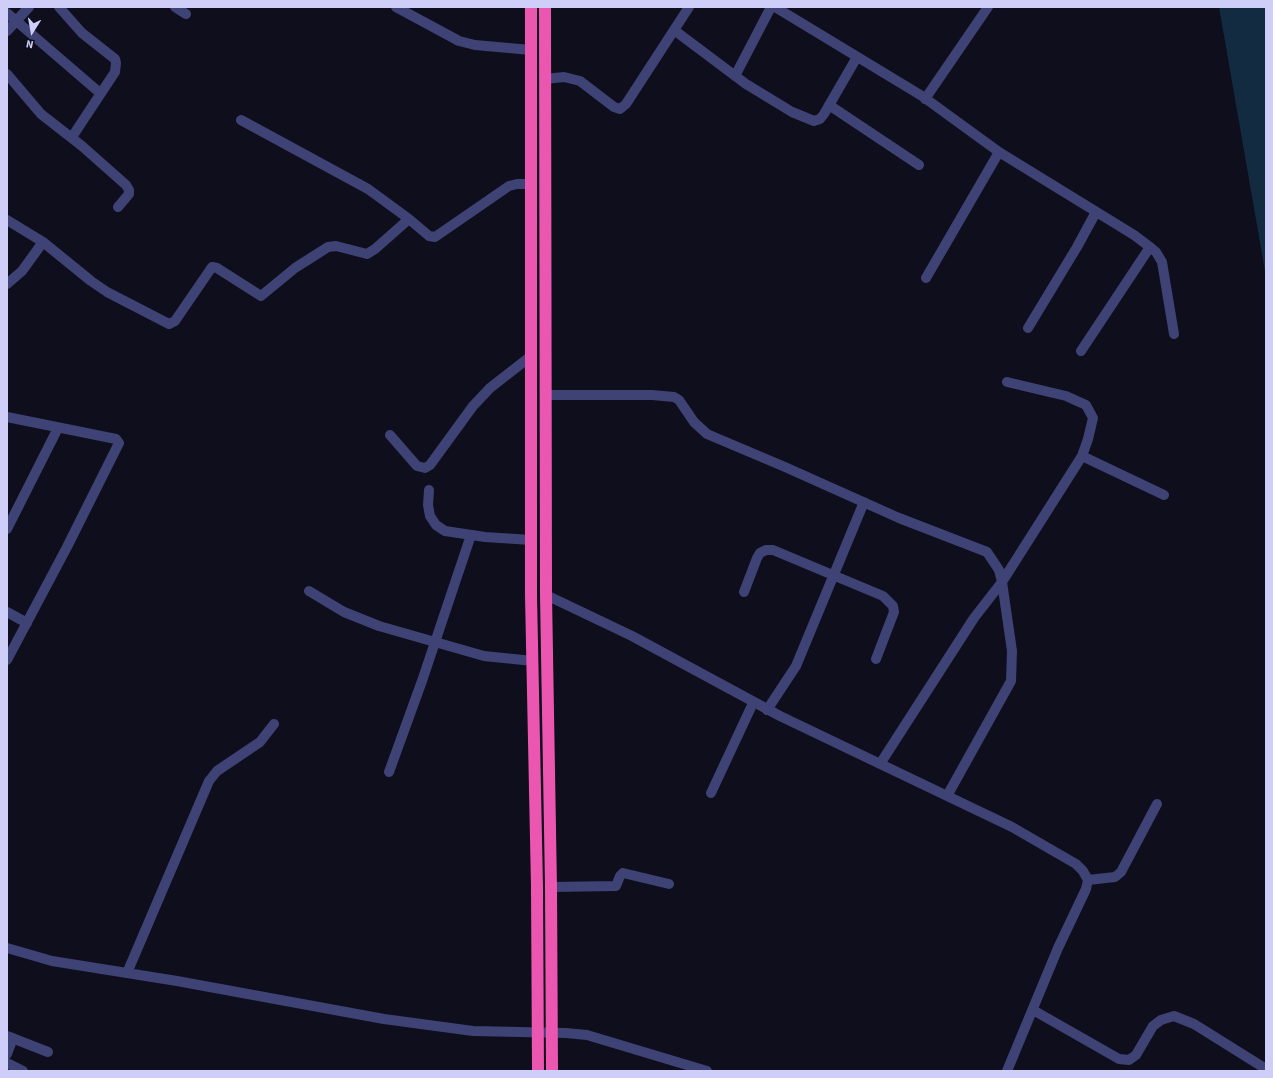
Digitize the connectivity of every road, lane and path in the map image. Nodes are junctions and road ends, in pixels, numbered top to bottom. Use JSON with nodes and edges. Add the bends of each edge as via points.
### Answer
{"nodes":[{"id":1,"x":28,"y":7,"type":"edge"},
{"id":2,"x":59,"y":7,"type":"edge"},
{"id":3,"x":175,"y":7,"type":"edge"},
{"id":4,"x":396,"y":7,"type":"edge"},
{"id":5,"x":531,"y":7,"type":"edge"},
{"id":6,"x":545,"y":7,"type":"edge"},
{"id":7,"x":689,"y":7,"type":"edge"},
{"id":8,"x":771,"y":7,"type":"edge"},
{"id":9,"x":775,"y":7,"type":"edge"},
{"id":10,"x":988,"y":7,"type":"edge"},
{"id":11,"x":7,"y":12,"type":"edge"},
{"id":12,"x":186,"y":14,"type":"dead end"},
{"id":13,"x":16,"y":22,"type":"junction"},
{"id":14,"x":674,"y":30,"type":"junction"},
{"id":15,"x":7,"y":32,"type":"edge"},
{"id":16,"x":531,"y":50,"type":"junction"},
{"id":17,"x":857,"y":57,"type":"junction"},
{"id":18,"x":7,"y":74,"type":"edge"},
{"id":19,"x":735,"y":76,"type":"junction"},
{"id":20,"x":545,"y":79,"type":"junction"},
{"id":21,"x":100,"y":93,"type":"junction"},
{"id":22,"x":925,"y":99,"type":"junction"},
{"id":23,"x":829,"y":105,"type":"junction"},
{"id":24,"x":241,"y":120,"type":"dead end"},
{"id":25,"x":72,"y":137,"type":"junction"},
{"id":26,"x":999,"y":152,"type":"junction"},
{"id":27,"x":919,"y":164,"type":"dead end"},
{"id":28,"x":530,"y":184,"type":"junction"},
{"id":29,"x":118,"y":207,"type":"dead end"},
{"id":30,"x":1096,"y":212,"type":"junction"},
{"id":31,"x":409,"y":219,"type":"junction"},
{"id":32,"x":7,"y":220,"type":"edge"},
{"id":33,"x":43,"y":242,"type":"junction"},
{"id":34,"x":1150,"y":247,"type":"junction"},
{"id":35,"x":926,"y":278,"type":"dead end"},
{"id":36,"x":7,"y":284,"type":"edge"},
{"id":37,"x":1028,"y":328,"type":"dead end"},
{"id":38,"x":1174,"y":334,"type":"dead end"},
{"id":39,"x":1081,"y":351,"type":"dead end"},
{"id":40,"x":530,"y":356,"type":"junction"},
{"id":41,"x":1007,"y":382,"type":"dead end"},
{"id":42,"x":545,"y":396,"type":"junction"},
{"id":43,"x":7,"y":417,"type":"edge"},
{"id":44,"x":58,"y":428,"type":"junction"},
{"id":45,"x":390,"y":435,"type":"dead end"},
{"id":46,"x":1082,"y":456,"type":"junction"},
{"id":47,"x":429,"y":490,"type":"dead end"},
{"id":48,"x":1164,"y":495,"type":"dead end"},
{"id":49,"x":864,"y":502,"type":"junction"},
{"id":50,"x":7,"y":528,"type":"edge"},
{"id":51,"x":470,"y":535,"type":"junction"},
{"id":52,"x":531,"y":540,"type":"junction"},
{"id":53,"x":834,"y":576,"type":"junction"},
{"id":54,"x":1002,"y":582,"type":"junction"},
{"id":55,"x":309,"y":591,"type":"dead end"},
{"id":56,"x":744,"y":592,"type":"dead end"},
{"id":57,"x":546,"y":595,"type":"junction"},
{"id":58,"x":7,"y":612,"type":"edge"},
{"id":59,"x":27,"y":623,"type":"junction"},
{"id":60,"x":434,"y":643,"type":"junction"},
{"id":61,"x":876,"y":659,"type":"dead end"},
{"id":62,"x":7,"y":660,"type":"edge"},
{"id":63,"x":532,"y":661,"type":"junction"},
{"id":64,"x":753,"y":703,"type":"junction"},
{"id":65,"x":767,"y":710,"type":"junction"},
{"id":66,"x":274,"y":724,"type":"dead end"},
{"id":67,"x":880,"y":764,"type":"junction"},
{"id":68,"x":389,"y":772,"type":"dead end"},
{"id":69,"x":711,"y":793,"type":"dead end"},
{"id":70,"x":947,"y":796,"type":"junction"},
{"id":71,"x":1158,"y":804,"type":"dead end"},
{"id":72,"x":1088,"y":880,"type":"junction"},
{"id":73,"x":669,"y":884,"type":"dead end"},
{"id":74,"x":551,"y":887,"type":"junction"},
{"id":75,"x":7,"y":948,"type":"edge"},
{"id":76,"x":127,"y":973,"type":"junction"},
{"id":77,"x":1032,"y":1010,"type":"junction"},
{"id":78,"x":538,"y":1033,"type":"junction"},
{"id":79,"x":552,"y":1034,"type":"junction"},
{"id":80,"x":10,"y":1037,"type":"edge"},
{"id":81,"x":48,"y":1052,"type":"dead end"},
{"id":82,"x":7,"y":1054,"type":"edge"},
{"id":83,"x":7,"y":1063,"type":"edge"},
{"id":84,"x":1266,"y":1069,"type":"edge"},
{"id":85,"x":23,"y":1071,"type":"edge"},
{"id":86,"x":538,"y":1071,"type":"edge"},
{"id":87,"x":552,"y":1071,"type":"edge"},
{"id":88,"x":707,"y":1071,"type":"edge"},
{"id":89,"x":1007,"y":1071,"type":"edge"}],
"edges":[{"from":1,"to":13,"type":"street"},
{"from":2,"to":21,"type":"street","via":[[82,33],[115,59],[115,72]]},
{"from":3,"to":12,"type":"street"},
{"from":4,"to":16,"type":"street","via":[[459,41]]},
{"from":5,"to":16,"type":"highway"},
{"from":6,"to":20,"type":"highway"},
{"from":7,"to":14,"type":"street"},
{"from":8,"to":19,"type":"street"},
{"from":9,"to":17,"type":"street"},
{"from":10,"to":22,"type":"street"},
{"from":11,"to":13,"type":"street"},
{"from":13,"to":15,"type":"street"},
{"from":13,"to":21,"type":"street"},
{"from":14,"to":19,"type":"street"},
{"from":14,"to":20,"type":"street","via":[[626,104],[620,109],[580,80],[564,77]]},
{"from":16,"to":28,"type":"highway"},
{"from":17,"to":22,"type":"street"},
{"from":17,"to":23,"type":"street"},
{"from":18,"to":25,"type":"street","via":[[41,114]]},
{"from":19,"to":23,"type":"street","via":[[807,120],[820,119]]},
{"from":20,"to":42,"type":"highway"},
{"from":21,"to":25,"type":"street"},
{"from":22,"to":26,"type":"street"},
{"from":23,"to":27,"type":"street"},
{"from":24,"to":31,"type":"street","via":[[368,189]]},
{"from":25,"to":29,"type":"street","via":[[129,190]]},
{"from":26,"to":30,"type":"street"},
{"from":26,"to":35,"type":"street"},
{"from":28,"to":31,"type":"street","via":[[509,186],[435,237],[429,236]]},
{"from":28,"to":40,"type":"highway"},
{"from":30,"to":34,"type":"street"},
{"from":30,"to":37,"type":"street"},
{"from":31,"to":33,"type":"street","via":[[367,254],[336,246],[328,247],[294,268],[261,296],[212,267],[174,321],[169,324],[101,288]]},
{"from":32,"to":33,"type":"street"},
{"from":33,"to":36,"type":"street","via":[[22,271]]},
{"from":34,"to":38,"type":"street","via":[[1162,262]]},
{"from":34,"to":39,"type":"street"},
{"from":40,"to":45,"type":"street","via":[[490,388],[473,406],[430,465],[425,468],[417,466]]},
{"from":40,"to":52,"type":"highway"},
{"from":41,"to":46,"type":"street","via":[[1066,396],[1086,405],[1093,418]]},
{"from":42,"to":49,"type":"street","via":[[674,397],[707,434]]},
{"from":42,"to":57,"type":"highway"},
{"from":43,"to":44,"type":"street"},
{"from":44,"to":50,"type":"street"},
{"from":44,"to":59,"type":"street","via":[[116,438],[119,443]]},
{"from":46,"to":48,"type":"street"},
{"from":46,"to":54,"type":"street"},
{"from":47,"to":51,"type":"street","via":[[430,516],[436,525],[445,531]]},
{"from":49,"to":53,"type":"street"},
{"from":49,"to":54,"type":"street","via":[[987,552],[999,570]]},
{"from":51,"to":52,"type":"street"},
{"from":51,"to":60,"type":"street"},
{"from":52,"to":63,"type":"highway"},
{"from":53,"to":56,"type":"street","via":[[773,550],[766,550],[757,558]]},
{"from":53,"to":61,"type":"street","via":[[883,596],[893,606],[892,618]]},
{"from":53,"to":65,"type":"street","via":[[796,666]]},
{"from":54,"to":67,"type":"street","via":[[974,618]]},
{"from":54,"to":70,"type":"street","via":[[1012,651],[1011,681]]},
{"from":55,"to":60,"type":"street","via":[[358,619]]},
{"from":57,"to":64,"type":"street","via":[[632,636]]},
{"from":57,"to":74,"type":"highway"},
{"from":58,"to":59,"type":"street"},
{"from":59,"to":62,"type":"street"},
{"from":60,"to":63,"type":"street","via":[[484,656]]},
{"from":60,"to":68,"type":"street"},
{"from":63,"to":78,"type":"highway"},
{"from":64,"to":65,"type":"street"},
{"from":64,"to":69,"type":"street"},
{"from":65,"to":67,"type":"street"},
{"from":66,"to":76,"type":"street","via":[[260,742],[208,780]]},
{"from":67,"to":70,"type":"street"},
{"from":70,"to":72,"type":"street","via":[[1012,827],[1076,864]]},
{"from":71,"to":72,"type":"street","via":[[1122,872],[1115,877]]},
{"from":72,"to":77,"type":"street"},
{"from":73,"to":74,"type":"street","via":[[623,874],[616,886]]},
{"from":74,"to":79,"type":"highway"},
{"from":75,"to":76,"type":"street","via":[[52,961]]},
{"from":76,"to":78,"type":"street","via":[[384,1019],[474,1031]]},
{"from":77,"to":84,"type":"street","via":[[1119,1058],[1129,1060],[1136,1055],[1153,1026],[1174,1016],[1194,1024]]},
{"from":77,"to":89,"type":"street"},
{"from":78,"to":79,"type":"street"},
{"from":78,"to":86,"type":"highway"},
{"from":79,"to":87,"type":"highway"},
{"from":79,"to":88,"type":"street","via":[[586,1035]]},
{"from":80,"to":81,"type":"street"},
{"from":80,"to":82,"type":"street"},
{"from":83,"to":85,"type":"street"}]}
